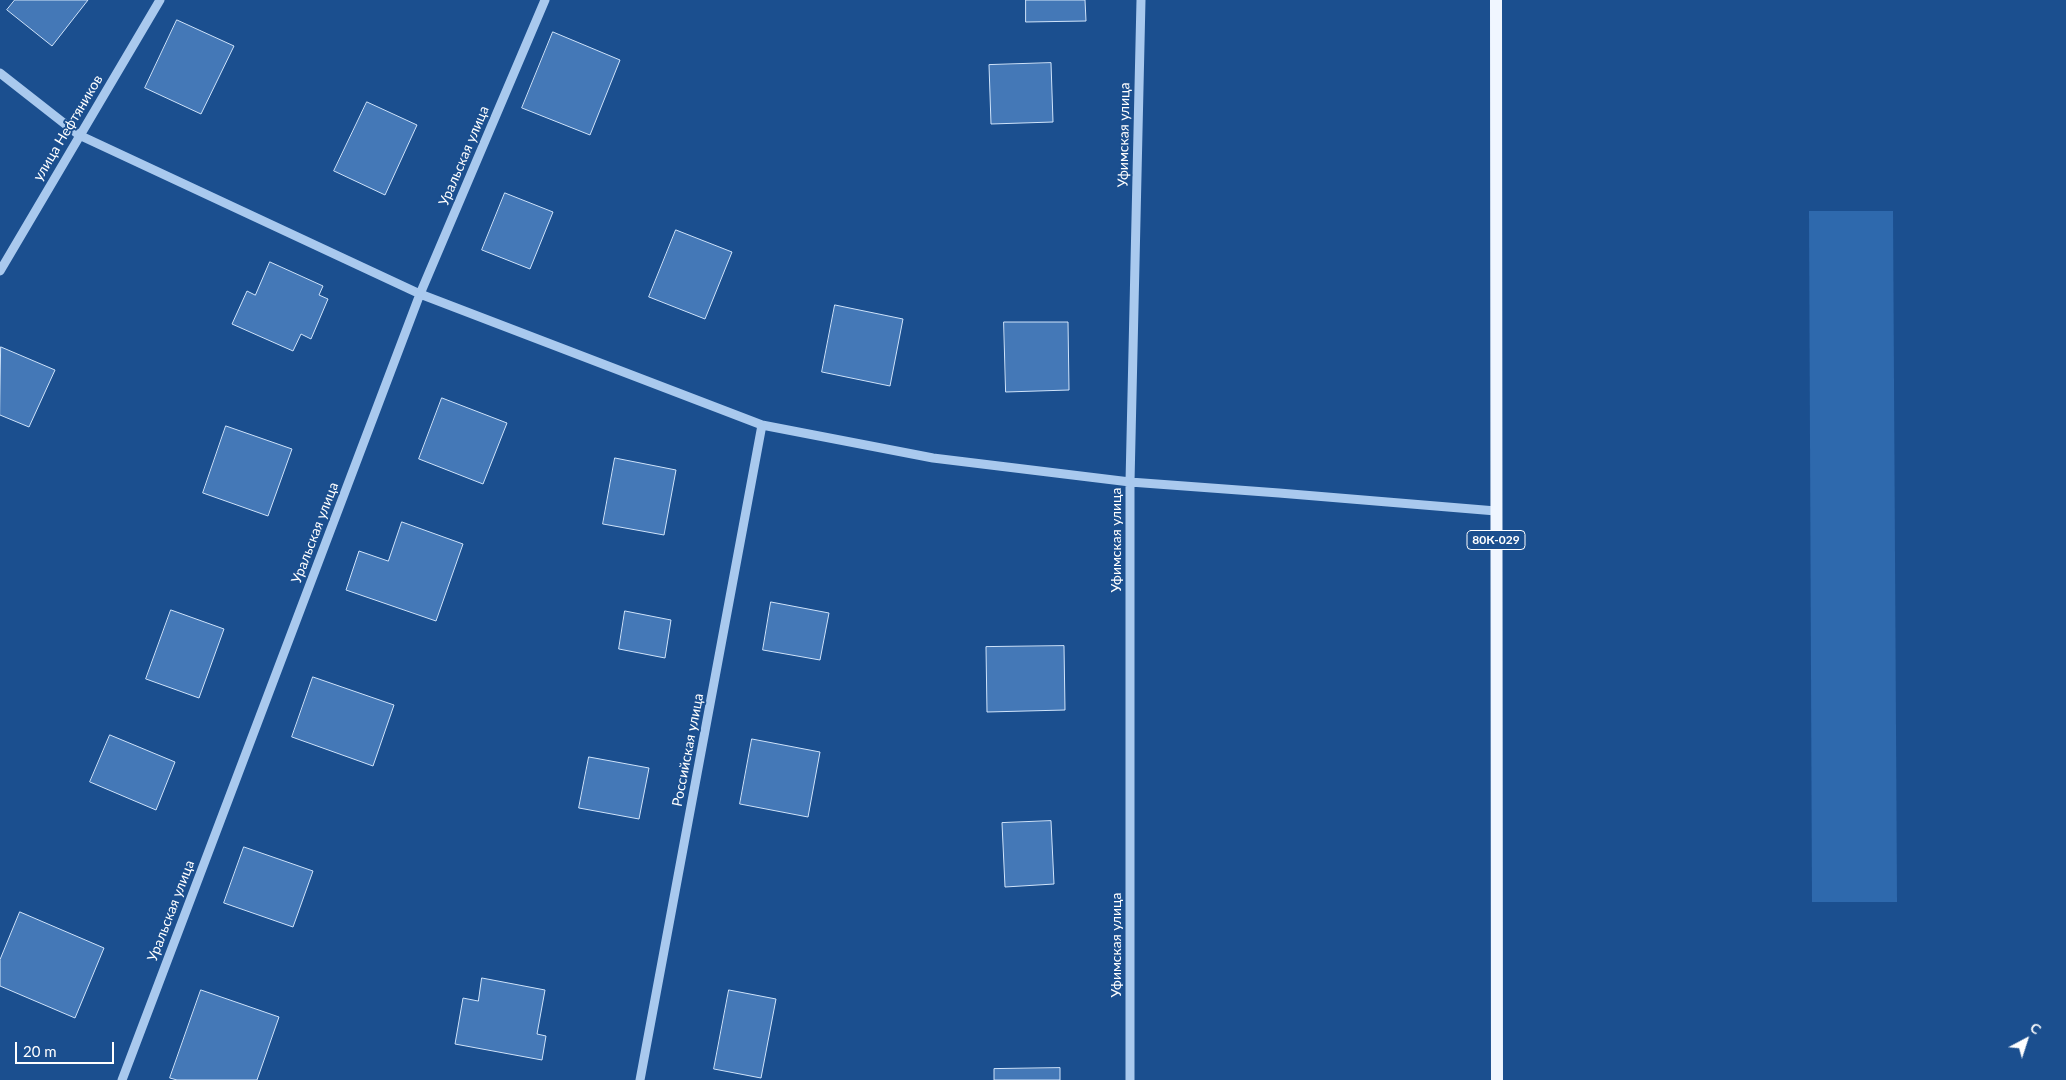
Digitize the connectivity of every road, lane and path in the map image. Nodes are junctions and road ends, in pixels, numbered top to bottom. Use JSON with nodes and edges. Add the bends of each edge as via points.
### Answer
{"nodes":[{"id":1,"x":160,"y":0,"type":"edge"},
{"id":2,"x":546,"y":0,"type":"edge"},
{"id":3,"x":1141,"y":0,"type":"edge"},
{"id":4,"x":1496,"y":0,"type":"edge"},
{"id":5,"x":0,"y":73,"type":"edge"},
{"id":6,"x":79,"y":134,"type":"junction"},
{"id":7,"x":0,"y":271,"type":"edge"},
{"id":8,"x":420,"y":294,"type":"junction"},
{"id":9,"x":762,"y":425,"type":"junction"},
{"id":10,"x":1130,"y":482,"type":"junction"},
{"id":11,"x":1496,"y":512,"type":"junction"},
{"id":12,"x":122,"y":1080,"type":"edge"},
{"id":13,"x":640,"y":1080,"type":"edge"},
{"id":14,"x":1130,"y":1080,"type":"edge"},
{"id":15,"x":1496,"y":1080,"type":"edge"}],
"edges":[{"from":1,"to":6,"type":"street","name":"улица Нефтяников"},
{"from":2,"to":8,"type":"street","name":"Уральская улица"},
{"from":3,"to":10,"type":"street","name":"Уфимская улица"},
{"from":4,"to":11,"type":"main road","number":"80К-029"},
{"from":5,"to":6,"type":"street"},
{"from":6,"to":7,"type":"street","name":"улица Нефтяников"},
{"from":6,"to":8,"type":"street"},
{"from":8,"to":9,"type":"street"},
{"from":8,"to":12,"type":"street","name":"Уральская улица"},
{"from":9,"to":10,"type":"street","via":[[933,458]]},
{"from":9,"to":13,"type":"street","name":"Российская улица"},
{"from":10,"to":11,"type":"street"},
{"from":10,"to":14,"type":"street","name":"Уфимская улица"},
{"from":11,"to":15,"type":"main road","number":"80К-029"}]}
